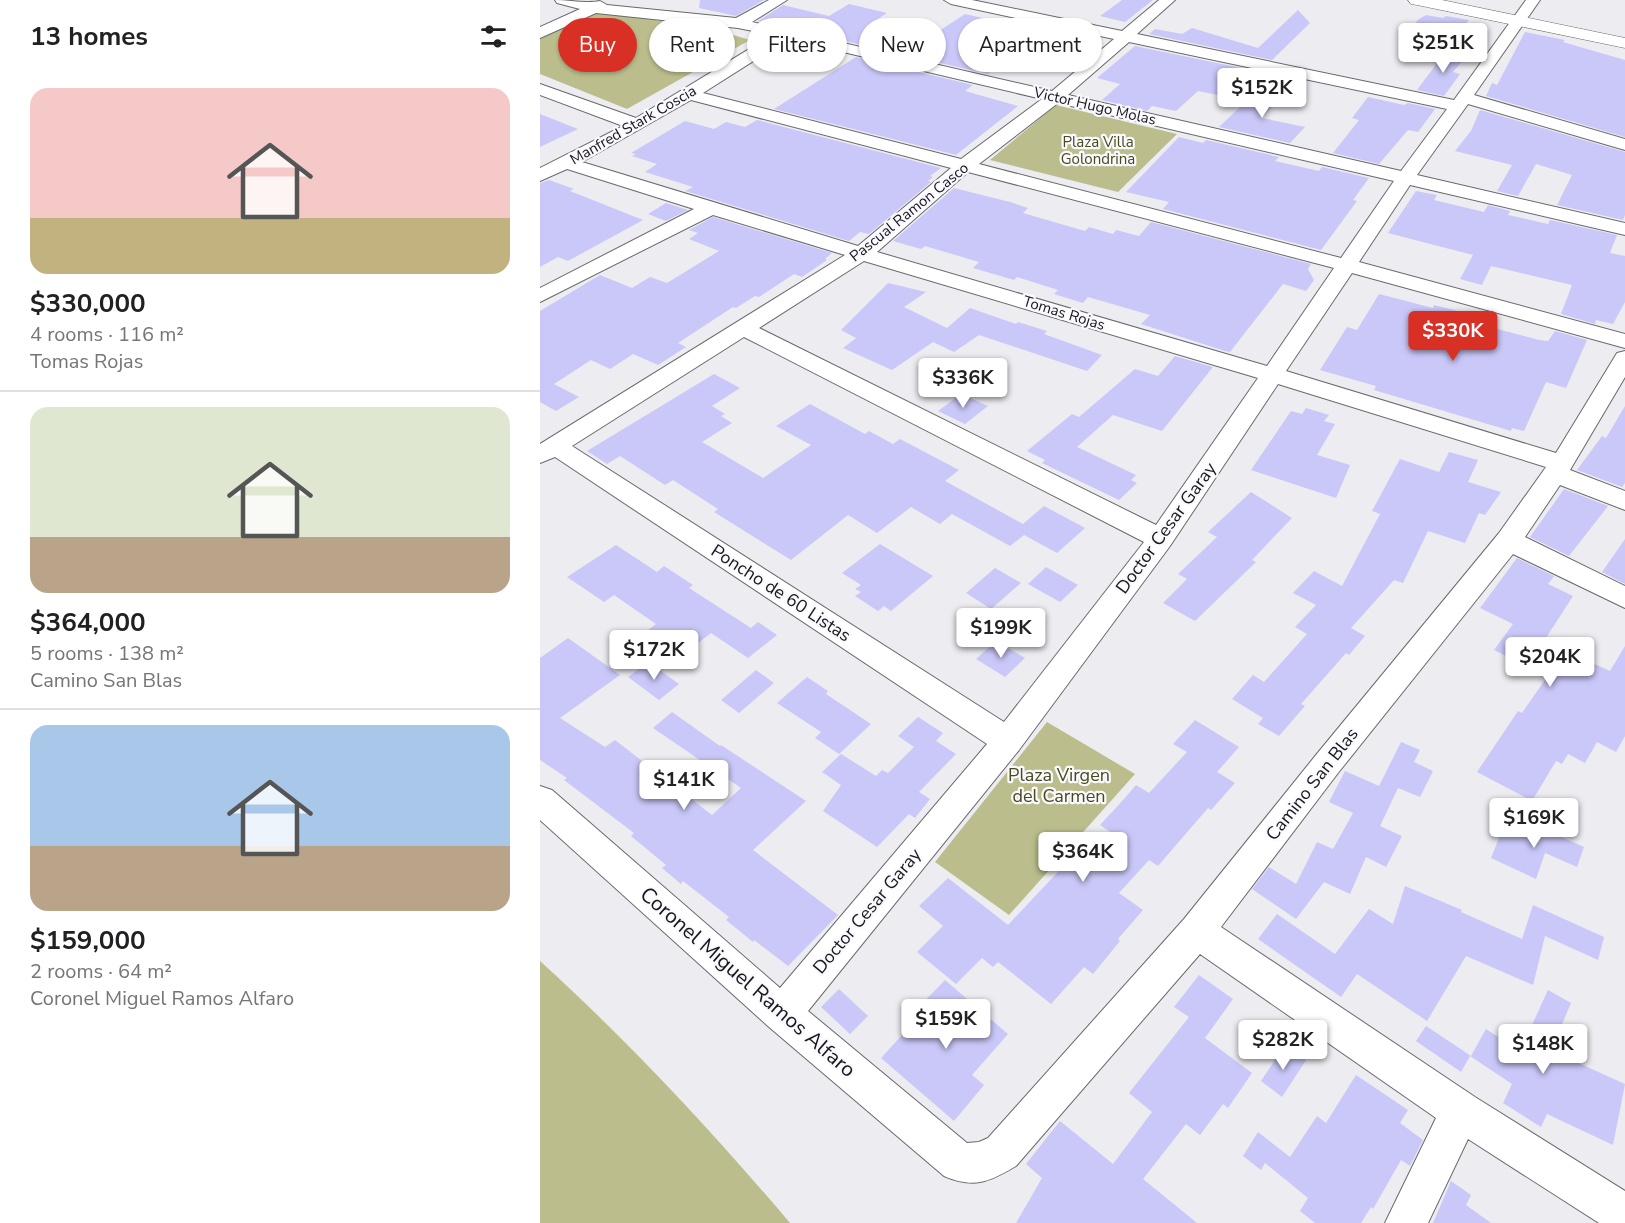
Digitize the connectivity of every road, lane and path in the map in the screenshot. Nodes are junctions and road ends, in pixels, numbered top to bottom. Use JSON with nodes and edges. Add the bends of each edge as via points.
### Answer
{"nodes":[{"id":1,"x":562,"y":0,"type":"edge"},
{"id":2,"x":760,"y":0,"type":"edge"},
{"id":3,"x":780,"y":0,"type":"edge"},
{"id":4,"x":951,"y":0,"type":"edge"},
{"id":5,"x":1168,"y":0,"type":"edge"},
{"id":6,"x":1417,"y":0,"type":"edge"},
{"id":7,"x":602,"y":4,"type":"edge"},
{"id":8,"x":1527,"y":10,"type":"edge"},
{"id":9,"x":702,"y":18,"type":"edge"},
{"id":10,"x":735,"y":18,"type":"edge"},
{"id":11,"x":735,"y":20,"type":"edge"},
{"id":12,"x":540,"y":33,"type":"edge"},
{"id":13,"x":1125,"y":36,"type":"junction"},
{"id":14,"x":1625,"y":43,"type":"edge"},
{"id":15,"x":847,"y":48,"type":"edge"},
{"id":16,"x":747,"y":58,"type":"edge"},
{"id":17,"x":540,"y":89,"type":"edge"},
{"id":18,"x":689,"y":94,"type":"junction"},
{"id":19,"x":1055,"y":97,"type":"junction"},
{"id":20,"x":1461,"y":102,"type":"junction"},
{"id":21,"x":635,"y":124,"type":"junction"},
{"id":22,"x":1625,"y":145,"type":"edge"},
{"id":23,"x":566,"y":163,"type":"junction"},
{"id":24,"x":964,"y":166,"type":"junction"},
{"id":25,"x":540,"y":175,"type":"edge"},
{"id":26,"x":1407,"y":176,"type":"junction"},
{"id":27,"x":710,"y":209,"type":"junction"},
{"id":28,"x":1625,"y":229,"type":"edge"},
{"id":29,"x":863,"y":253,"type":"junction"},
{"id":30,"x":1347,"y":265,"type":"junction"},
{"id":31,"x":540,"y":296,"type":"edge"},
{"id":32,"x":744,"y":329,"type":"junction"},
{"id":33,"x":1625,"y":341,"type":"edge"},
{"id":34,"x":1625,"y":358,"type":"edge"},
{"id":35,"x":1274,"y":375,"type":"junction"},
{"id":36,"x":547,"y":450,"type":"edge"},
{"id":37,"x":1558,"y":468,"type":"junction"},
{"id":38,"x":1625,"y":501,"type":"edge"},
{"id":39,"x":1161,"y":539,"type":"junction"},
{"id":40,"x":1509,"y":540,"type":"junction"},
{"id":41,"x":1625,"y":598,"type":"edge"},
{"id":42,"x":1008,"y":741,"type":"junction"},
{"id":43,"x":540,"y":800,"type":"edge"},
{"id":44,"x":1197,"y":931,"type":"junction"},
{"id":45,"x":782,"y":1014,"type":"junction"},
{"id":46,"x":1461,"y":1111,"type":"junction"},
{"id":47,"x":958,"y":1162,"type":"joint"},
{"id":48,"x":1625,"y":1215,"type":"edge"},
{"id":49,"x":1406,"y":1223,"type":"edge"}],
"edges":[{"from":1,"to":7,"type":"street","name":"Victor Hugo Molas"},
{"from":2,"to":10,"type":"street"},
{"from":3,"to":11,"type":"street"},
{"from":4,"to":13,"type":"street"},
{"from":5,"to":13,"type":"street","name":"Pascual Ramon Casco"},
{"from":6,"to":8,"type":"street"},
{"from":7,"to":9,"type":"street","name":"Victor Hugo Molas"},
{"from":7,"to":12,"type":"street"},
{"from":8,"to":14,"type":"street"},
{"from":8,"to":20,"type":"street","name":"Doctor Cesar Garay"},
{"from":13,"to":19,"type":"street","name":"Pascual Ramon Casco"},
{"from":13,"to":20,"type":"street"},
{"from":15,"to":19,"type":"street","name":"Victor Hugo Molas"},
{"from":16,"to":18,"type":"street","name":"Manfred Stark Coscia"},
{"from":17,"to":21,"type":"street"},
{"from":18,"to":21,"type":"street","name":"Manfred Stark Coscia"},
{"from":18,"to":24,"type":"street"},
{"from":19,"to":24,"type":"street","name":"Pascual Ramon Casco"},
{"from":19,"to":26,"type":"street","name":"Victor Hugo Molas"},
{"from":20,"to":22,"type":"street"},
{"from":20,"to":26,"type":"street","name":"Doctor Cesar Garay"},
{"from":21,"to":23,"type":"street","name":"Manfred Stark Coscia"},
{"from":23,"to":25,"type":"street","name":"Manfred Stark Coscia"},
{"from":23,"to":27,"type":"street","name":"Tomas Rojas"},
{"from":24,"to":29,"type":"street","name":"Pascual Ramon Casco"},
{"from":24,"to":30,"type":"street"},
{"from":26,"to":28,"type":"street","name":"Victor Hugo Molas"},
{"from":26,"to":30,"type":"street","name":"Doctor Cesar Garay"},
{"from":27,"to":29,"type":"street","name":"Tomas Rojas"},
{"from":27,"to":31,"type":"street"},
{"from":29,"to":32,"type":"street","name":"Pascual Ramon Casco"},
{"from":29,"to":35,"type":"street","name":"Tomas Rojas"},
{"from":30,"to":33,"type":"street"},
{"from":30,"to":35,"type":"street","name":"Doctor Cesar Garay"},
{"from":32,"to":36,"type":"street","name":"Pascual Ramon Casco"},
{"from":32,"to":39,"type":"street"},
{"from":34,"to":37,"type":"street","name":"Camino San Blas"},
{"from":35,"to":37,"type":"street","name":"Tomas Rojas"},
{"from":35,"to":39,"type":"street","name":"Doctor Cesar Garay"},
{"from":36,"to":42,"type":"street","name":"Poncho de 60 Listas"},
{"from":37,"to":38,"type":"street","name":"Tomas Rojas"},
{"from":37,"to":40,"type":"street","name":"Camino San Blas"},
{"from":39,"to":42,"type":"street","name":"Doctor Cesar Garay"},
{"from":40,"to":41,"type":"street"},
{"from":40,"to":44,"type":"street","name":"Camino San Blas"},
{"from":42,"to":45,"type":"street","name":"Doctor Cesar Garay"},
{"from":43,"to":45,"type":"street","name":"Coronel Miguel Ramos Alfaro"},
{"from":44,"to":46,"type":"street"},
{"from":44,"to":47,"type":"street","name":"Camino San Blas","via":[[1002,1152],[974,1165]]},
{"from":45,"to":47,"type":"street","name":"Coronel Miguel Ramos Alfaro"},
{"from":46,"to":48,"type":"street"},
{"from":46,"to":49,"type":"street"}]}
